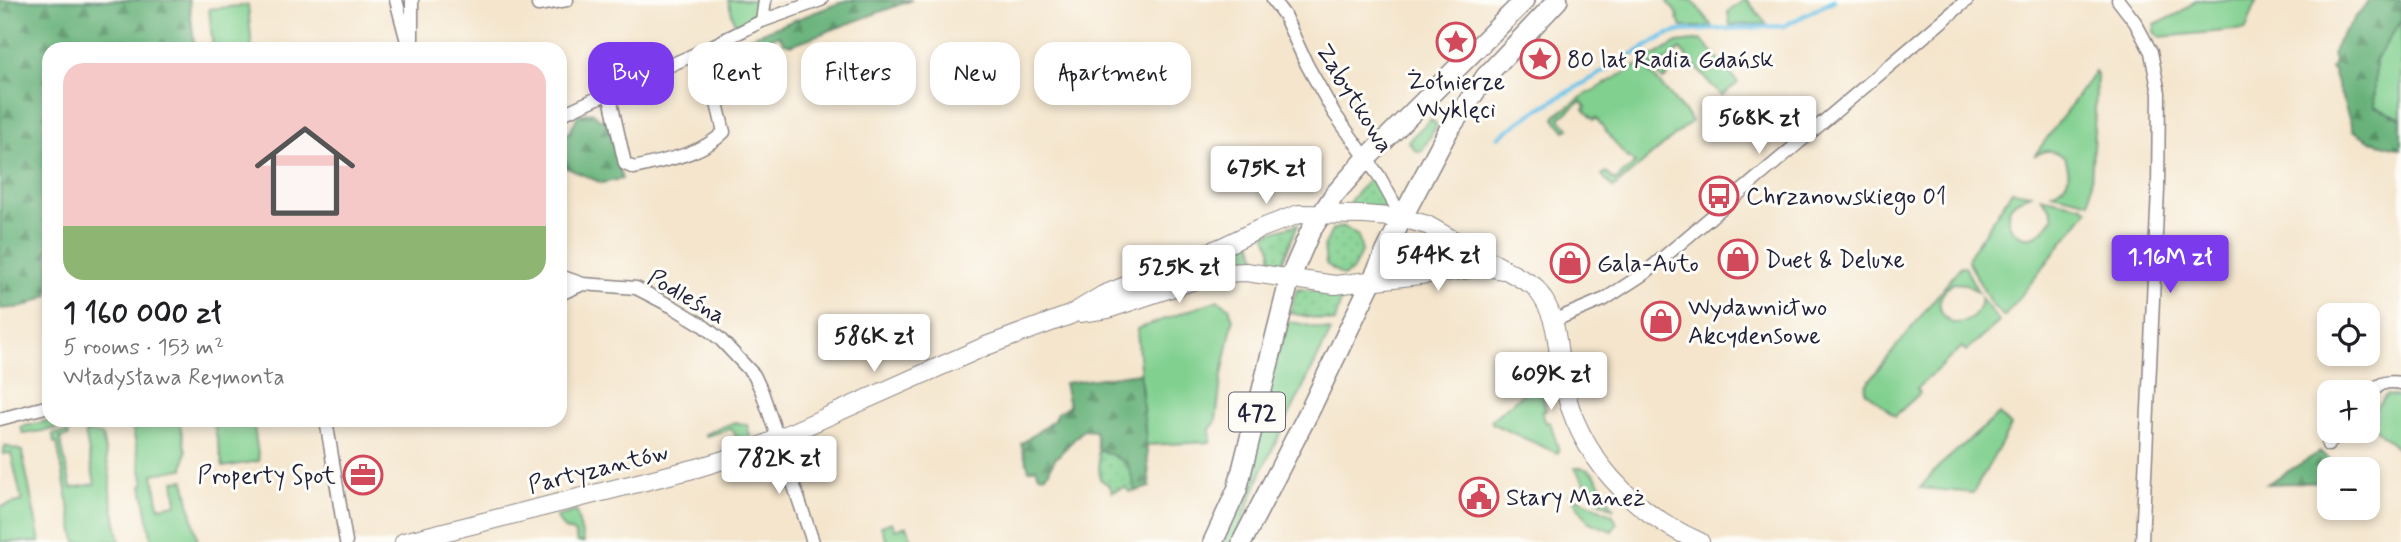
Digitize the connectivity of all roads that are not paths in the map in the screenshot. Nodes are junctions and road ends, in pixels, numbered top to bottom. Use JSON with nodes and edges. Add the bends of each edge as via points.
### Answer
{"nodes":[{"id":1,"x":396,"y":0,"type":"edge"},
{"id":2,"x":412,"y":0,"type":"edge"},
{"id":3,"x":567,"y":0,"type":"edge"},
{"id":4,"x":765,"y":0,"type":"edge"},
{"id":5,"x":792,"y":0,"type":"edge"},
{"id":6,"x":821,"y":0,"type":"edge"},
{"id":7,"x":1273,"y":0,"type":"edge"},
{"id":8,"x":1525,"y":0,"type":"edge"},
{"id":9,"x":1558,"y":0,"type":"edge"},
{"id":10,"x":1967,"y":0,"type":"edge"},
{"id":11,"x":2118,"y":0,"type":"edge"},
{"id":12,"x":538,"y":5,"type":"dead end"},
{"id":13,"x":806,"y":5,"type":"junction"},
{"id":14,"x":762,"y":21,"type":"junction"},
{"id":15,"x":408,"y":42,"type":"edge"},
{"id":16,"x":410,"y":42,"type":"edge"},
{"id":17,"x":720,"y":42,"type":"edge"},
{"id":18,"x":588,"y":103,"type":"edge"},
{"id":19,"x":612,"y":105,"type":"edge"},
{"id":20,"x":717,"y":105,"type":"edge"},
{"id":21,"x":567,"y":113,"type":"edge"},
{"id":22,"x":1366,"y":159,"type":"junction"},
{"id":23,"x":1321,"y":214,"type":"junction"},
{"id":24,"x":1402,"y":218,"type":"junction"},
{"id":25,"x":1506,"y":270,"type":"junction"},
{"id":26,"x":567,"y":278,"type":"edge"},
{"id":27,"x":1290,"y":278,"type":"junction"},
{"id":28,"x":1371,"y":282,"type":"junction"},
{"id":29,"x":583,"y":284,"type":"junction"},
{"id":30,"x":567,"y":291,"type":"edge"},
{"id":31,"x":1070,"y":315,"type":"junction"},
{"id":32,"x":1555,"y":320,"type":"junction"},
{"id":33,"x":2401,"y":383,"type":"edge"},
{"id":34,"x":2380,"y":384,"type":"edge"},
{"id":35,"x":42,"y":408,"type":"edge"},
{"id":36,"x":0,"y":419,"type":"edge"},
{"id":37,"x":327,"y":427,"type":"edge"},
{"id":38,"x":778,"y":438,"type":"junction"},
{"id":39,"x":346,"y":542,"type":"edge"},
{"id":40,"x":404,"y":542,"type":"edge"},
{"id":41,"x":813,"y":542,"type":"edge"},
{"id":42,"x":1213,"y":542,"type":"edge"},
{"id":43,"x":1242,"y":542,"type":"edge"},
{"id":44,"x":1700,"y":542,"type":"edge"},
{"id":45,"x":2142,"y":542,"type":"edge"}],
"edges":[{"from":1,"to":15,"type":"street"},
{"from":2,"to":16,"type":"street"},
{"from":3,"to":12,"type":"street"},
{"from":4,"to":14,"type":"street"},
{"from":5,"to":13,"type":"street"},
{"from":6,"to":13,"type":"street"},
{"from":7,"to":22,"type":"street","name":"Zabytkowa","via":[[1334,113]]},
{"from":8,"to":22,"type":"main road","number":"472"},
{"from":9,"to":24,"type":"main road","number":"472","via":[[1472,93]]},
{"from":10,"to":32,"type":"street","via":[[1645,273],[1605,299]]},
{"from":11,"to":45,"type":"street","via":[[2151,52],[2159,93]]},
{"from":13,"to":14,"type":"street"},
{"from":14,"to":17,"type":"street"},
{"from":18,"to":21,"type":"street"},
{"from":19,"to":20,"type":"street","via":[[625,164],[634,168],[715,142],[724,132]]},
{"from":22,"to":23,"type":"main road","number":"472"},
{"from":22,"to":24,"type":"street","name":"Zabytkowa"},
{"from":23,"to":24,"type":"street","name":"Partyzantów"},
{"from":23,"to":27,"type":"main road","number":"472"},
{"from":23,"to":31,"type":"street","name":"Partyzantów","via":[[1299,215],[1258,229],[1103,295]]},
{"from":24,"to":25,"type":"street","name":"Partyzantów","via":[[1436,229]]},
{"from":24,"to":28,"type":"main road","number":"472"},
{"from":25,"to":28,"type":"street","name":"Partyzantów","via":[[1487,267]]},
{"from":25,"to":32,"type":"street","name":"Partyzantów","via":[[1534,286]]},
{"from":26,"to":29,"type":"street","name":"Podleśna"},
{"from":27,"to":28,"type":"street","name":"Partyzantów","via":[[1335,285]]},
{"from":27,"to":31,"type":"street","name":"Partyzantów","via":[[1224,273],[1108,309]]},
{"from":27,"to":42,"type":"main road","number":"472","via":[[1237,489]]},
{"from":28,"to":43,"type":"main road","number":"472"},
{"from":29,"to":30,"type":"street"},
{"from":29,"to":38,"type":"street","name":"Podleśna","via":[[636,288],[720,339],[754,375]]},
{"from":31,"to":38,"type":"street","name":"Partyzantów","via":[[986,345]]},
{"from":32,"to":44,"type":"street","via":[[1567,398],[1598,461],[1637,506]]},
{"from":33,"to":34,"type":"street"},
{"from":35,"to":36,"type":"street"},
{"from":37,"to":39,"type":"street"},
{"from":38,"to":40,"type":"street","name":"Partyzantów","via":[[697,468]]},
{"from":38,"to":41,"type":"street","name":"Podleśna"}]}
